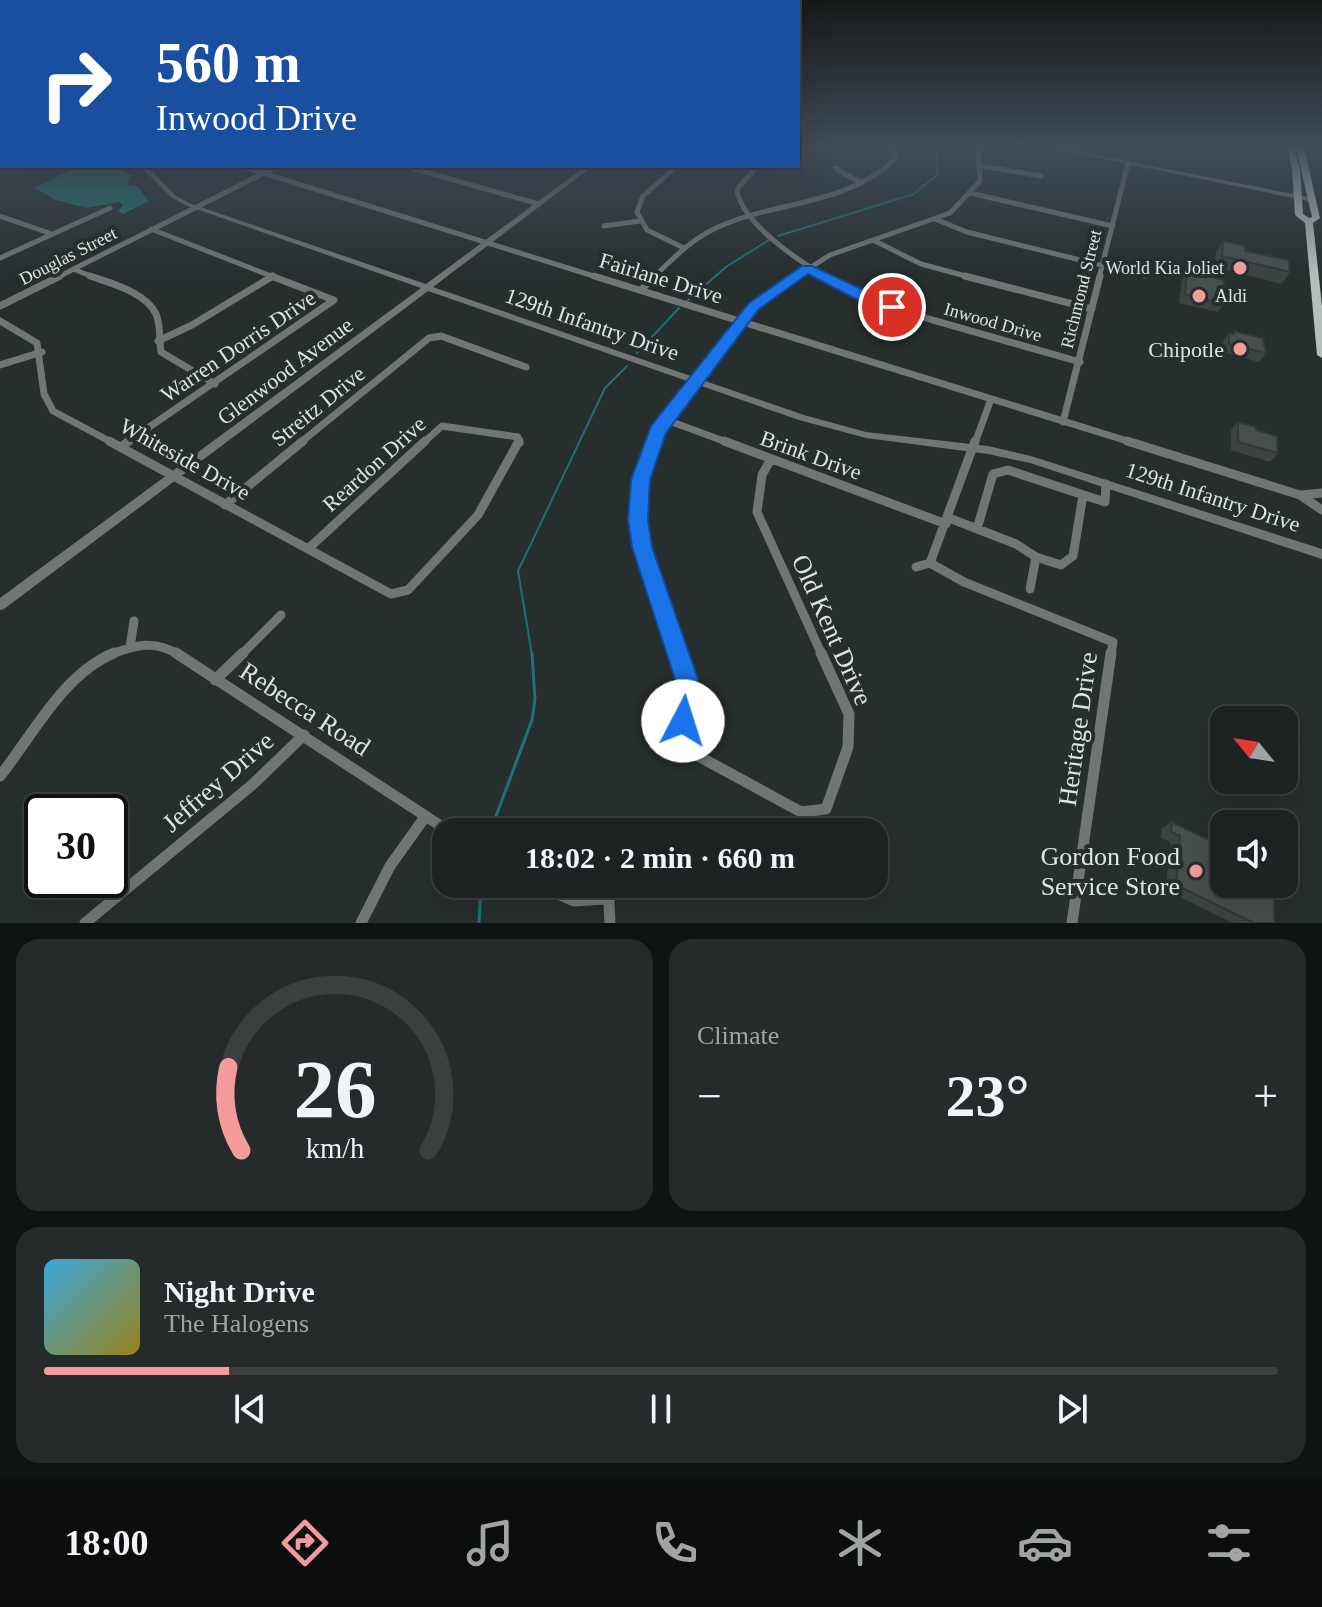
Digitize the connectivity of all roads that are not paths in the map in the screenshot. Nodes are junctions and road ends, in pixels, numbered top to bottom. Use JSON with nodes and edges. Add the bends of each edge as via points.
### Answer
{"nodes":[{"id":1,"x":167,"y":190,"type":"edge"},
{"id":2,"x":230,"y":190,"type":"edge"},
{"id":3,"x":318,"y":190,"type":"edge"},
{"id":4,"x":490,"y":190,"type":"edge"},
{"id":5,"x":558,"y":190,"type":"edge"},
{"id":6,"x":650,"y":190,"type":"edge"},
{"id":7,"x":738,"y":190,"type":"edge"},
{"id":8,"x":837,"y":190,"type":"edge"},
{"id":9,"x":972,"y":190,"type":"edge"},
{"id":10,"x":1122,"y":190,"type":"edge"},
{"id":11,"x":1264,"y":190,"type":"edge"},
{"id":12,"x":1298,"y":190,"type":"edge"},
{"id":13,"x":1311,"y":190,"type":"edge"},
{"id":14,"x":970,"y":193,"type":"junction"},
{"id":15,"x":1299,"y":197,"type":"junction"},
{"id":16,"x":1313,"y":200,"type":"junction"},
{"id":17,"x":539,"y":204,"type":"junction"},
{"id":18,"x":197,"y":207,"type":"junction"},
{"id":19,"x":110,"y":208,"type":"dead end"},
{"id":20,"x":751,"y":215,"type":"junction"},
{"id":21,"x":0,"y":216,"type":"edge"},
{"id":22,"x":935,"y":219,"type":"junction"},
{"id":23,"x":640,"y":221,"type":"junction"},
{"id":24,"x":1309,"y":222,"type":"junction"},
{"id":25,"x":604,"y":226,"type":"dead end"},
{"id":26,"x":1113,"y":226,"type":"junction"},
{"id":27,"x":151,"y":229,"type":"junction"},
{"id":28,"x":52,"y":234,"type":"junction"},
{"id":29,"x":873,"y":240,"type":"junction"},
{"id":30,"x":487,"y":243,"type":"junction"},
{"id":31,"x":684,"y":248,"type":"junction"},
{"id":32,"x":0,"y":258,"type":"edge"},
{"id":33,"x":1102,"y":265,"type":"junction"},
{"id":34,"x":73,"y":269,"type":"junction"},
{"id":35,"x":807,"y":269,"type":"junction"},
{"id":36,"x":273,"y":276,"type":"junction"},
{"id":37,"x":1145,"y":276,"type":"dead end"},
{"id":38,"x":428,"y":288,"type":"junction"},
{"id":39,"x":641,"y":290,"type":"junction"},
{"id":40,"x":0,"y":306,"type":"edge"},
{"id":41,"x":1092,"y":309,"type":"junction"},
{"id":42,"x":1320,"y":309,"type":"edge"},
{"id":43,"x":0,"y":321,"type":"edge"},
{"id":44,"x":742,"y":322,"type":"junction"},
{"id":45,"x":1321,"y":329,"type":"edge"},
{"id":46,"x":158,"y":341,"type":"junction"},
{"id":47,"x":42,"y":352,"type":"junction"},
{"id":48,"x":1322,"y":355,"type":"edge"},
{"id":49,"x":1080,"y":362,"type":"junction"},
{"id":50,"x":0,"y":365,"type":"edge"},
{"id":51,"x":526,"y":367,"type":"dead end"},
{"id":52,"x":694,"y":381,"type":"junction"},
{"id":53,"x":215,"y":384,"type":"junction"},
{"id":54,"x":991,"y":399,"type":"junction"},
{"id":55,"x":664,"y":419,"type":"junction"},
{"id":56,"x":1063,"y":422,"type":"junction"},
{"id":57,"x":121,"y":447,"type":"junction"},
{"id":58,"x":973,"y":449,"type":"junction"},
{"id":59,"x":771,"y":459,"type":"junction"},
{"id":60,"x":171,"y":478,"type":"junction"},
{"id":61,"x":1106,"y":484,"type":"junction"},
{"id":62,"x":1322,"y":493,"type":"edge"},
{"id":63,"x":1083,"y":495,"type":"junction"},
{"id":64,"x":1300,"y":495,"type":"junction"},
{"id":65,"x":225,"y":505,"type":"junction"},
{"id":66,"x":1322,"y":510,"type":"edge"},
{"id":67,"x":948,"y":521,"type":"junction"},
{"id":68,"x":977,"y":529,"type":"junction"},
{"id":69,"x":309,"y":548,"type":"junction"},
{"id":70,"x":1322,"y":554,"type":"edge"},
{"id":71,"x":1036,"y":557,"type":"junction"},
{"id":72,"x":930,"y":563,"type":"junction"},
{"id":73,"x":916,"y":567,"type":"dead end"},
{"id":74,"x":1030,"y":589,"type":"dead end"},
{"id":75,"x":401,"y":594,"type":"joint"},
{"id":76,"x":0,"y":605,"type":"edge"},
{"id":77,"x":281,"y":615,"type":"dead end"},
{"id":78,"x":134,"y":621,"type":"dead end"},
{"id":79,"x":130,"y":647,"type":"junction"},
{"id":80,"x":215,"y":680,"type":"junction"},
{"id":81,"x":304,"y":735,"type":"junction"},
{"id":82,"x":0,"y":776,"type":"edge"},
{"id":83,"x":425,"y":817,"type":"junction"},
{"id":84,"x":432,"y":821,"type":"edge"},
{"id":85,"x":567,"y":898,"type":"edge"},
{"id":86,"x":606,"y":899,"type":"joint"},
{"id":87,"x":85,"y":923,"type":"edge"},
{"id":88,"x":361,"y":923,"type":"edge"},
{"id":89,"x":610,"y":923,"type":"edge"},
{"id":90,"x":1072,"y":923,"type":"edge"}],
"edges":[{"from":1,"to":18,"type":"street","name":"129th Infantry Drive"},
{"from":2,"to":18,"type":"street","name":"Douglas Street"},
{"from":3,"to":30,"type":"street","name":"Fairlane Drive"},
{"from":4,"to":17,"type":"street"},
{"from":5,"to":17,"type":"street","name":"Glenwood Avenue"},
{"from":6,"to":23,"type":"street","via":[[637,212]]},
{"from":7,"to":20,"type":"street","via":[[736,195]]},
{"from":8,"to":20,"type":"street"},
{"from":9,"to":14,"type":"street"},
{"from":10,"to":26,"type":"street","name":"Richmond Street"},
{"from":11,"to":15,"type":"street"},
{"from":12,"to":15,"type":"main road"},
{"from":13,"to":16,"type":"main road"},
{"from":14,"to":22,"type":"street","via":[[950,213]]},
{"from":14,"to":26,"type":"street"},
{"from":15,"to":16,"type":"street"},
{"from":15,"to":24,"type":"main road","via":[[1299,215]]},
{"from":16,"to":24,"type":"main road","via":[[1316,218]]},
{"from":17,"to":30,"type":"street","name":"Glenwood Avenue"},
{"from":18,"to":27,"type":"street","name":"Douglas Street"},
{"from":18,"to":38,"type":"street","name":"129th Infantry Drive"},
{"from":19,"to":28,"type":"street"},
{"from":20,"to":31,"type":"street"},
{"from":20,"to":35,"type":"street","name":"Inwood Drive"},
{"from":21,"to":28,"type":"street"},
{"from":22,"to":29,"type":"street"},
{"from":22,"to":33,"type":"street","via":[[967,232]]},
{"from":23,"to":25,"type":"street"},
{"from":23,"to":31,"type":"street","via":[[657,237]]},
{"from":24,"to":42,"type":"main road"},
{"from":26,"to":33,"type":"street","name":"Richmond Street"},
{"from":27,"to":34,"type":"street","name":"Douglas Street"},
{"from":27,"to":36,"type":"street"},
{"from":28,"to":32,"type":"street"},
{"from":29,"to":35,"type":"street"},
{"from":29,"to":41,"type":"street","via":[[921,264]]},
{"from":30,"to":38,"type":"street","name":"Glenwood Avenue"},
{"from":30,"to":39,"type":"street","name":"Fairlane Drive"},
{"from":31,"to":39,"type":"street"},
{"from":33,"to":37,"type":"street"},
{"from":33,"to":41,"type":"street","name":"Richmond Street"},
{"from":34,"to":40,"type":"street","name":"Douglas Street"},
{"from":34,"to":46,"type":"street","via":[[150,306],[156,312]]},
{"from":35,"to":44,"type":"street","via":[[768,294]]},
{"from":35,"to":49,"type":"street","name":"Inwood Drive","via":[[875,302]]},
{"from":36,"to":46,"type":"street"},
{"from":36,"to":53,"type":"street","name":"Warren Dorris Drive","via":[[334,300]]},
{"from":38,"to":52,"type":"street","name":"129th Infantry Drive"},
{"from":38,"to":60,"type":"street","name":"Glenwood Avenue"},
{"from":39,"to":44,"type":"street","name":"Fairlane Drive"},
{"from":41,"to":49,"type":"street","name":"Richmond Street"},
{"from":42,"to":45,"type":"main road"},
{"from":43,"to":47,"type":"street","via":[[28,335]]},
{"from":44,"to":52,"type":"street"},
{"from":44,"to":54,"type":"street","name":"Fairlane Drive"},
{"from":45,"to":48,"type":"main road"},
{"from":46,"to":53,"type":"street","via":[[170,361]]},
{"from":47,"to":50,"type":"street"},
{"from":47,"to":57,"type":"street","name":"Whiteside Drive","via":[[40,383],[46,403]]},
{"from":49,"to":56,"type":"street","name":"Richmond Street"},
{"from":51,"to":65,"type":"street","name":"Streitz Drive","via":[[435,336]]},
{"from":52,"to":55,"type":"street"},
{"from":52,"to":58,"type":"street","name":"129th Infantry Drive","via":[[855,433]]},
{"from":53,"to":57,"type":"street","name":"Warren Dorris Drive"},
{"from":54,"to":56,"type":"street","name":"Fairlane Drive"},
{"from":54,"to":58,"type":"street"},
{"from":55,"to":59,"type":"street","name":"Brink Drive"},
{"from":55,"to":59,"type":"street","name":"Old Kent Drive","via":[[641,480],[638,520],[686,679],[687,709],[679,742],[801,812],[815,813],[826,809],[848,747],[849,714],[757,512],[762,475]]},
{"from":56,"to":64,"type":"street","name":"Fairlane Drive"},
{"from":57,"to":60,"type":"street","name":"Whiteside Drive"},
{"from":58,"to":61,"type":"street","name":"129th Infantry Drive","via":[[1031,460]]},
{"from":58,"to":67,"type":"street"},
{"from":59,"to":67,"type":"street","name":"Brink Drive"},
{"from":60,"to":65,"type":"street","name":"Whiteside Drive"},
{"from":60,"to":76,"type":"street","name":"Glenwood Avenue"},
{"from":61,"to":63,"type":"street","via":[[1105,502]]},
{"from":61,"to":70,"type":"street","name":"129th Infantry Drive"},
{"from":62,"to":64,"type":"street","name":"Fairlane Drive"},
{"from":63,"to":68,"type":"street","via":[[1008,470],[993,474]]},
{"from":63,"to":71,"type":"street","via":[[1073,556],[1061,565]]},
{"from":64,"to":66,"type":"street","name":"Fairlane Drive"},
{"from":65,"to":69,"type":"street","name":"Whiteside Drive"},
{"from":67,"to":68,"type":"street","name":"Brink Drive"},
{"from":67,"to":72,"type":"street"},
{"from":68,"to":71,"type":"street","name":"Brink Drive"},
{"from":69,"to":75,"type":"street","name":"Whiteside Drive","via":[[391,594]]},
{"from":69,"to":75,"type":"street","name":"Reardon Drive","via":[[442,426],[518,437],[520,443],[490,499]]},
{"from":71,"to":74,"type":"street"},
{"from":72,"to":73,"type":"street"},
{"from":72,"to":90,"type":"street","name":"Heritage Drive","via":[[1113,642]]},
{"from":77,"to":80,"type":"street"},
{"from":78,"to":79,"type":"street"},
{"from":79,"to":80,"type":"street","name":"Rebecca Road","via":[[163,644]]},
{"from":79,"to":82,"type":"street","via":[[71,683]]},
{"from":80,"to":81,"type":"street","name":"Rebecca Road"},
{"from":81,"to":83,"type":"street","name":"Rebecca Road"},
{"from":81,"to":87,"type":"street","name":"Jeffrey Drive","via":[[229,807]]},
{"from":83,"to":84,"type":"street","name":"Rebecca Road"},
{"from":83,"to":88,"type":"street","via":[[390,866]]},
{"from":85,"to":86,"type":"street"},
{"from":86,"to":89,"type":"street"}]}
